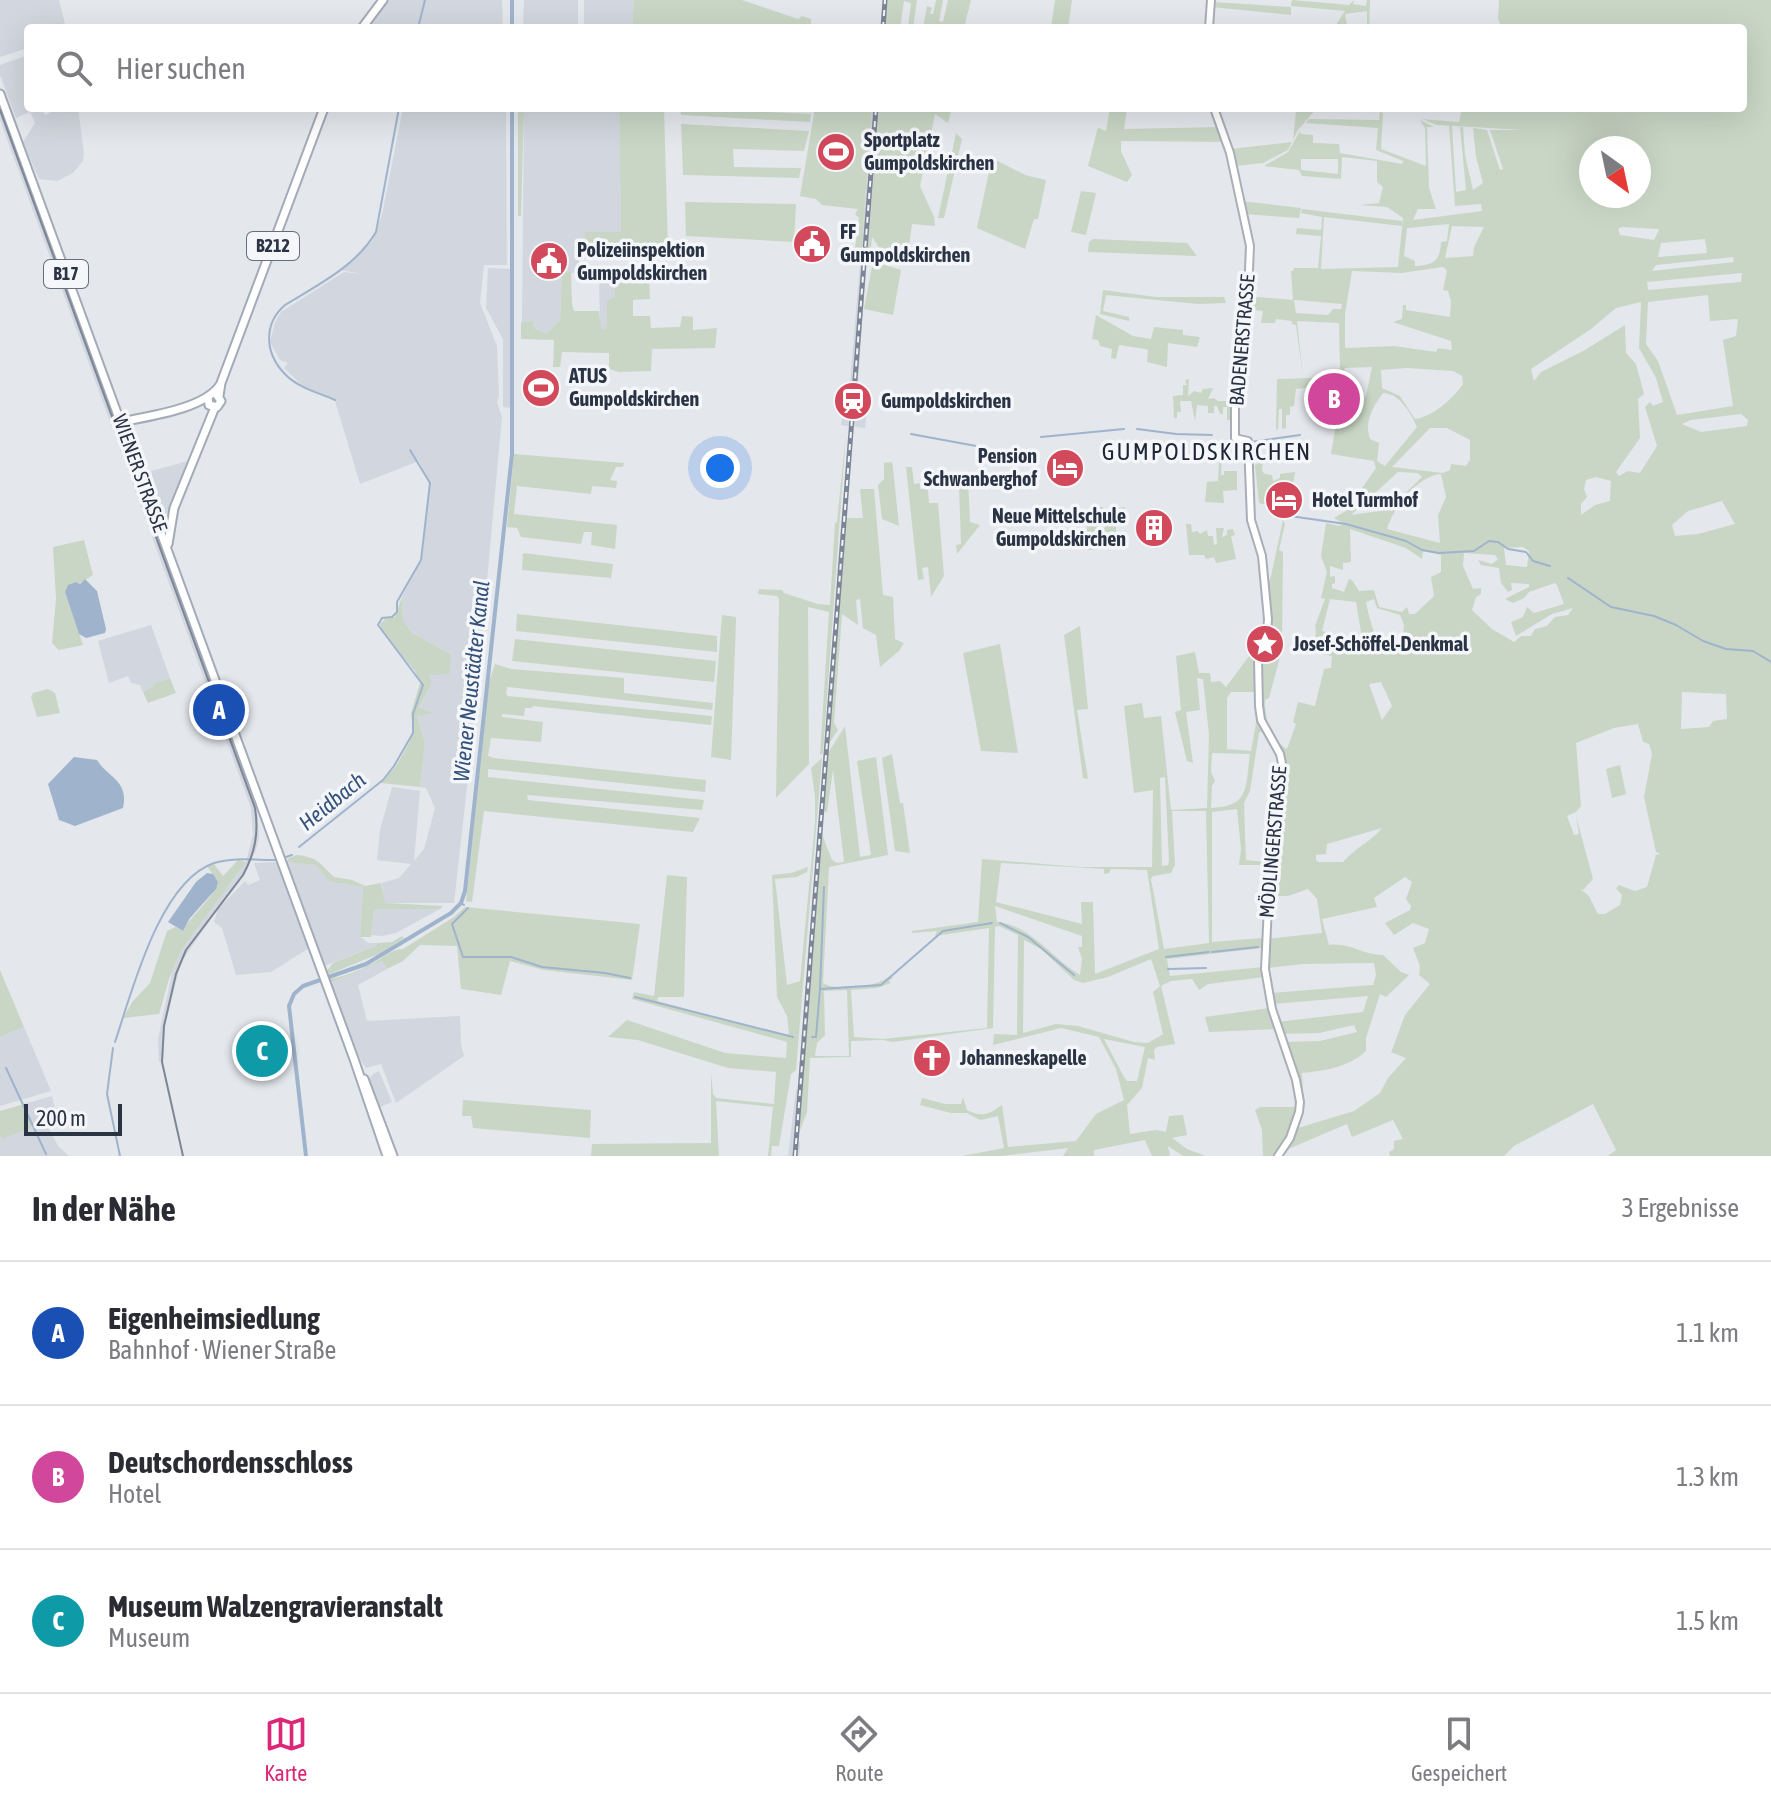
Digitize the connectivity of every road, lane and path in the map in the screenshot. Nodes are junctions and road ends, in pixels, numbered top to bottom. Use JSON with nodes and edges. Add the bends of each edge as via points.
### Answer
{"nodes":[{"id":1,"x":383,"y":0,"type":"edge"},
{"id":2,"x":1211,"y":0,"type":"edge"},
{"id":3,"x":365,"y":24,"type":"edge"},
{"id":4,"x":1209,"y":24,"type":"edge"},
{"id":5,"x":0,"y":94,"type":"edge"},
{"id":6,"x":323,"y":112,"type":"edge"},
{"id":7,"x":1215,"y":112,"type":"edge"},
{"id":8,"x":212,"y":400,"type":"junction"},
{"id":9,"x":121,"y":422,"type":"junction"},
{"id":10,"x":1248,"y":441,"type":"joint"},
{"id":11,"x":174,"y":508,"type":"junction"},
{"id":12,"x":160,"y":527,"type":"junction"},
{"id":13,"x":168,"y":549,"type":"junction"},
{"id":14,"x":390,"y":1156,"type":"edge"},
{"id":15,"x":1278,"y":1156,"type":"edge"}],
"edges":[{"from":1,"to":3,"type":"main road"},
{"from":2,"to":4,"type":"main road"},
{"from":5,"to":9,"type":"main road","name":"WIENER STRASSE","number":"B17"},
{"from":6,"to":8,"type":"main road","number":"B212"},
{"from":7,"to":10,"type":"main road","name":"BADENERSTRASSE","via":[[1249,241],[1235,370],[1235,438]]},
{"from":8,"to":9,"type":"main road"},
{"from":8,"to":11,"type":"main road"},
{"from":9,"to":12,"type":"main road","name":"WIENER STRASSE","number":"B17"},
{"from":10,"to":15,"type":"main road","name":"MÖDLINGERSTRASSE","via":[[1251,520],[1262,556],[1268,619],[1258,659],[1259,706],[1283,764],[1272,822],[1264,944],[1269,996],[1300,1102],[1295,1125]]},
{"from":11,"to":12,"type":"main road"},
{"from":11,"to":13,"type":"main road"},
{"from":12,"to":13,"type":"main road","name":"WIENER STRASSE","number":"B17"},
{"from":13,"to":14,"type":"main road","name":"WIENER STRASSE","number":"B17"}]}
